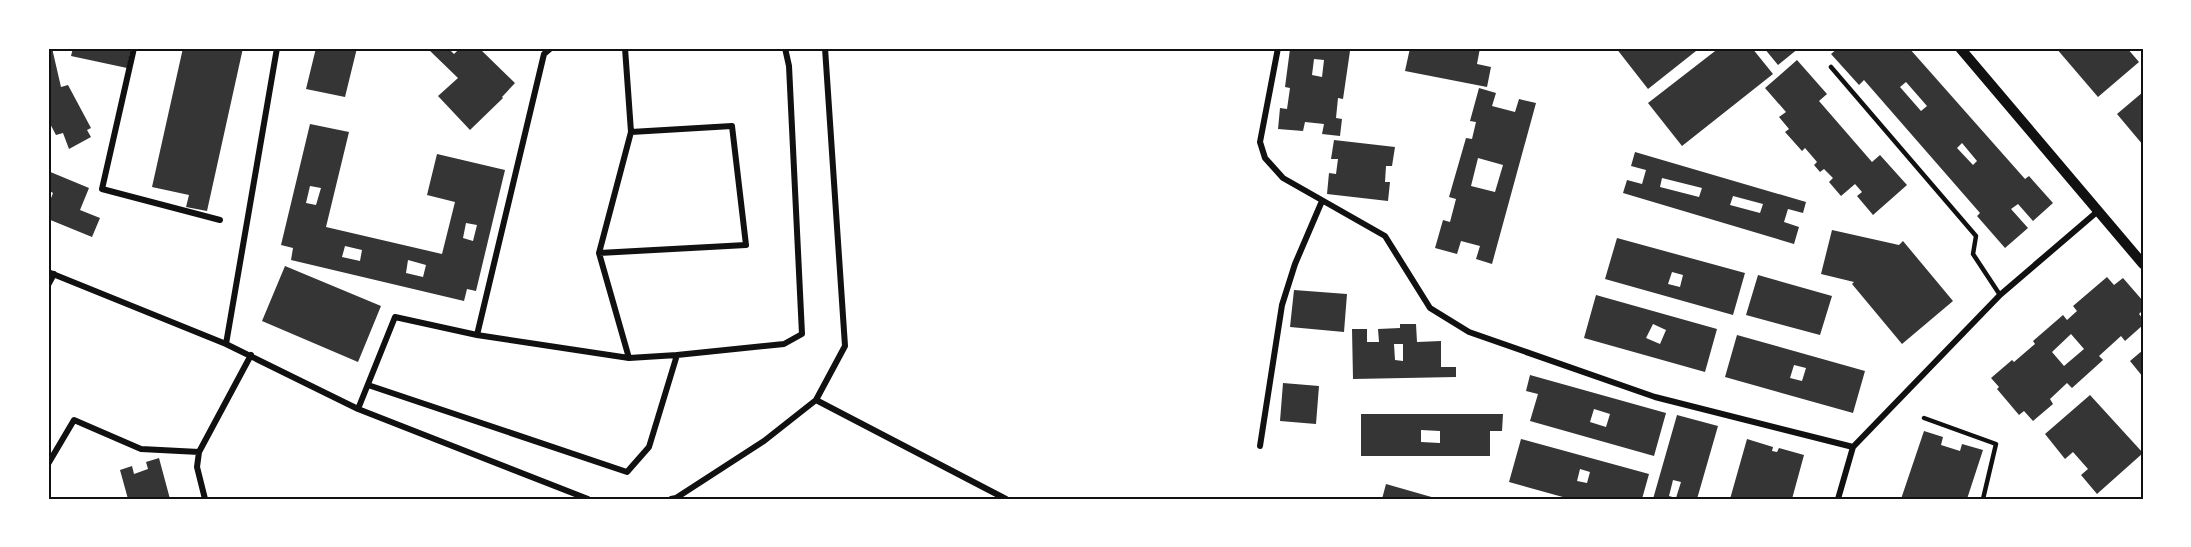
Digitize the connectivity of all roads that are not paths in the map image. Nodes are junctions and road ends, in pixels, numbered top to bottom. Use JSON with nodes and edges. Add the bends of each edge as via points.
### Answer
{"nodes":[{"id":1,"x":134,"y":48,"type":"edge"},
{"id":2,"x":277,"y":48,"type":"edge"},
{"id":3,"x":551,"y":48,"type":"edge"},
{"id":4,"x":625,"y":48,"type":"edge"},
{"id":5,"x":785,"y":48,"type":"edge"},
{"id":6,"x":825,"y":48,"type":"edge"},
{"id":7,"x":1278,"y":48,"type":"edge"},
{"id":8,"x":1960,"y":48,"type":"edge"},
{"id":9,"x":1831,"y":67,"type":"dead end"},
{"id":10,"x":631,"y":132,"type":"junction"},
{"id":11,"x":1322,"y":201,"type":"junction"},
{"id":12,"x":2098,"y":211,"type":"junction"},
{"id":13,"x":220,"y":220,"type":"dead end"},
{"id":14,"x":599,"y":254,"type":"junction"},
{"id":15,"x":2143,"y":264,"type":"edge"},
{"id":16,"x":51,"y":273,"type":"edge"},
{"id":17,"x":48,"y":285,"type":"edge"},
{"id":18,"x":2000,"y":295,"type":"junction"},
{"id":19,"x":477,"y":335,"type":"junction"},
{"id":20,"x":225,"y":344,"type":"junction"},
{"id":21,"x":251,"y":355,"type":"junction"},
{"id":22,"x":677,"y":355,"type":"junction"},
{"id":23,"x":629,"y":357,"type":"junction"},
{"id":24,"x":368,"y":385,"type":"junction"},
{"id":25,"x":816,"y":400,"type":"junction"},
{"id":26,"x":358,"y":409,"type":"junction"},
{"id":27,"x":1924,"y":418,"type":"dead end"},
{"id":28,"x":1260,"y":446,"type":"dead end"},
{"id":29,"x":1853,"y":447,"type":"junction"},
{"id":30,"x":199,"y":452,"type":"junction"},
{"id":31,"x":48,"y":464,"type":"edge"},
{"id":32,"x":206,"y":499,"type":"edge"},
{"id":33,"x":588,"y":499,"type":"edge"},
{"id":34,"x":671,"y":499,"type":"edge"},
{"id":35,"x":1006,"y":499,"type":"edge"},
{"id":36,"x":1838,"y":499,"type":"edge"},
{"id":37,"x":1983,"y":499,"type":"edge"}],
"edges":[{"from":1,"to":13,"type":"street","via":[[102,189]]},
{"from":2,"to":20,"type":"street"},
{"from":3,"to":19,"type":"street","via":[[544,54]]},
{"from":4,"to":10,"type":"street"},
{"from":5,"to":22,"type":"street","via":[[802,334],[784,344]]},
{"from":6,"to":25,"type":"street","via":[[845,346]]},
{"from":7,"to":11,"type":"street","via":[[1260,142],[1265,158],[1283,178]]},
{"from":8,"to":12,"type":"street"},
{"from":9,"to":18,"type":"lane","via":[[1976,236],[1973,254]]},
{"from":10,"to":14,"type":"street"},
{"from":10,"to":14,"type":"street","via":[[732,126],[746,245]]},
{"from":11,"to":28,"type":"street","via":[[1282,305]]},
{"from":11,"to":29,"type":"street","via":[[1385,236],[1430,308],[1469,332],[1655,397]]},
{"from":12,"to":15,"type":"street"},
{"from":12,"to":18,"type":"street"},
{"from":14,"to":23,"type":"street"},
{"from":16,"to":17,"type":"street"},
{"from":16,"to":20,"type":"street"},
{"from":18,"to":29,"type":"street"},
{"from":19,"to":23,"type":"street"},
{"from":19,"to":24,"type":"street","via":[[395,317]]},
{"from":20,"to":21,"type":"street"},
{"from":21,"to":26,"type":"street"},
{"from":21,"to":30,"type":"street"},
{"from":22,"to":23,"type":"street"},
{"from":22,"to":24,"type":"street","via":[[648,447],[627,472]]},
{"from":24,"to":26,"type":"street"},
{"from":25,"to":34,"type":"street","via":[[764,441]]},
{"from":25,"to":35,"type":"street"},
{"from":26,"to":33,"type":"street"},
{"from":27,"to":37,"type":"lane","via":[[1996,444]]},
{"from":29,"to":36,"type":"street"},
{"from":30,"to":31,"type":"street","via":[[141,449],[74,420]]},
{"from":30,"to":32,"type":"street","via":[[197,467]]}]}
